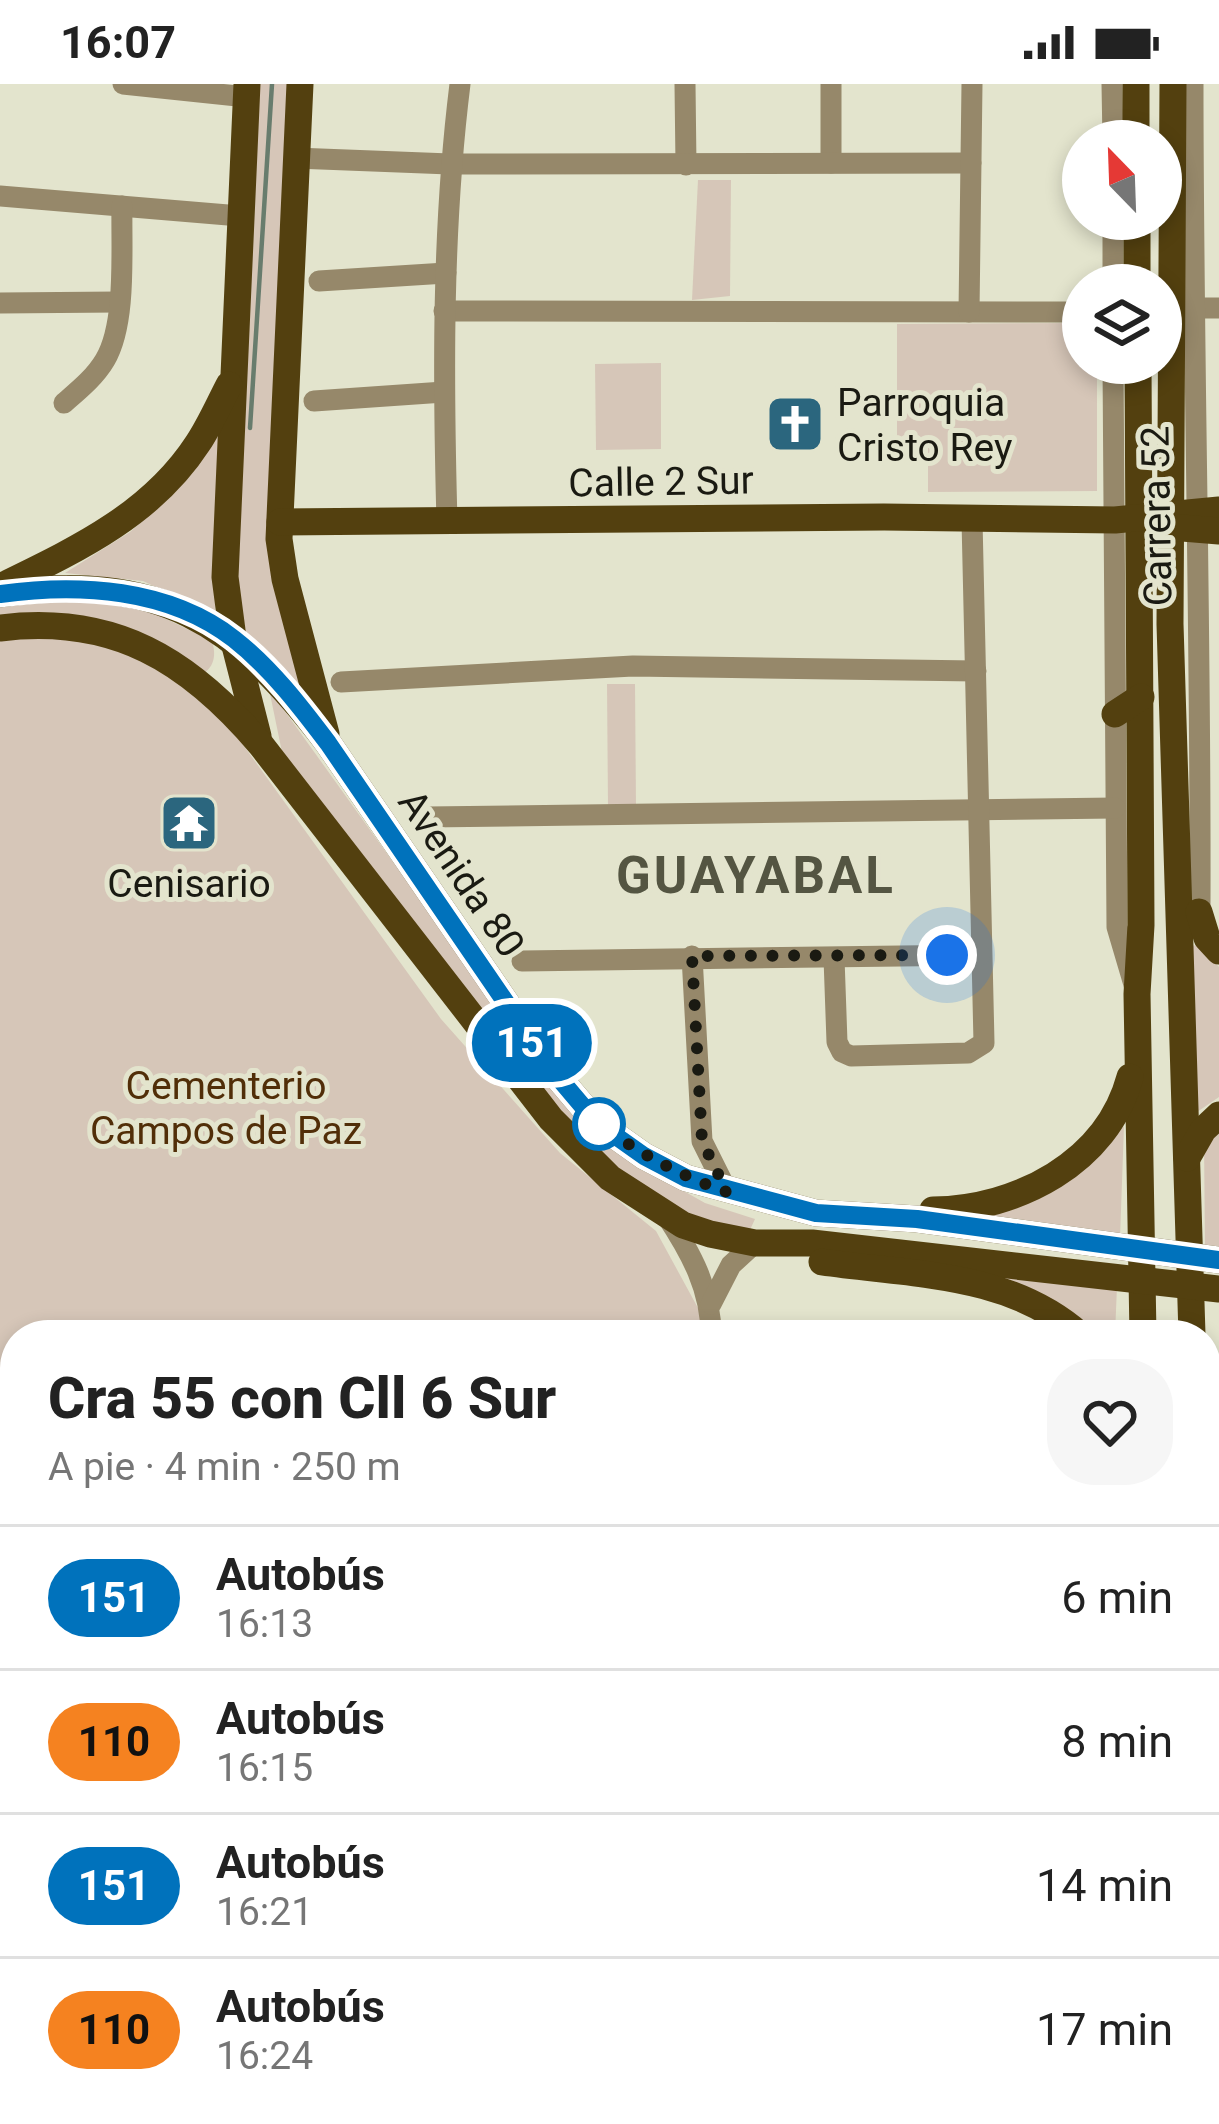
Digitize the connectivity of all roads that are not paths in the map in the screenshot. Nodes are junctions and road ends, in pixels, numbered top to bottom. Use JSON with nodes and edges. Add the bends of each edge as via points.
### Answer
{"nodes":[{"id":1,"x":123,"y":84,"type":"edge"},
{"id":2,"x":300,"y":84,"type":"edge"},
{"id":3,"x":460,"y":84,"type":"edge"},
{"id":4,"x":686,"y":84,"type":"edge"},
{"id":5,"x":831,"y":84,"type":"edge"},
{"id":6,"x":972,"y":84,"type":"edge"},
{"id":7,"x":1112,"y":84,"type":"edge"},
{"id":8,"x":1136,"y":84,"type":"edge"},
{"id":9,"x":1173,"y":84,"type":"edge"},
{"id":10,"x":1193,"y":84,"type":"edge"},
{"id":11,"x":247,"y":90,"type":"edge"},
{"id":12,"x":1113,"y":120,"type":"edge"},
{"id":13,"x":1136,"y":120,"type":"edge"},
{"id":14,"x":296,"y":158,"type":"junction"},
{"id":15,"x":1183,"y":162,"type":"junction"},
{"id":16,"x":831,"y":163,"type":"junction"},
{"id":17,"x":971,"y":163,"type":"junction"},
{"id":18,"x":450,"y":164,"type":"junction"},
{"id":19,"x":686,"y":165,"type":"junction"},
{"id":20,"x":0,"y":196,"type":"edge"},
{"id":21,"x":122,"y":206,"type":"junction"},
{"id":22,"x":240,"y":216,"type":"junction"},
{"id":23,"x":446,"y":273,"type":"junction"},
{"id":24,"x":320,"y":281,"type":"dead end"},
{"id":25,"x":118,"y":302,"type":"junction"},
{"id":26,"x":0,"y":304,"type":"edge"},
{"id":27,"x":1194,"y":308,"type":"junction"},
{"id":28,"x":1219,"y":308,"type":"edge"},
{"id":29,"x":445,"y":311,"type":"junction"},
{"id":30,"x":969,"y":312,"type":"junction"},
{"id":31,"x":1062,"y":312,"type":"edge"},
{"id":32,"x":234,"y":376,"type":"junction"},
{"id":33,"x":1116,"y":384,"type":"edge"},
{"id":34,"x":1137,"y":384,"type":"edge"},
{"id":35,"x":444,"y":392,"type":"junction"},
{"id":36,"x":314,"y":401,"type":"dead end"},
{"id":37,"x":64,"y":403,"type":"dead end"},
{"id":38,"x":972,"y":520,"type":"junction"},
{"id":39,"x":1132,"y":520,"type":"junction"},
{"id":40,"x":1195,"y":521,"type":"edge"},
{"id":41,"x":280,"y":522,"type":"junction"},
{"id":42,"x":447,"y":522,"type":"junction"},
{"id":43,"x":0,"y":590,"type":"edge"},
{"id":44,"x":0,"y":628,"type":"edge"},
{"id":45,"x":222,"y":632,"type":"junction"},
{"id":46,"x":976,"y":671,"type":"junction"},
{"id":47,"x":341,"y":682,"type":"dead end"},
{"id":48,"x":200,"y":683,"type":"junction"},
{"id":49,"x":1141,"y":698,"type":"junction"},
{"id":50,"x":1115,"y":714,"type":"junction"},
{"id":51,"x":1210,"y":733,"type":"edge"},
{"id":52,"x":328,"y":743,"type":"junction"},
{"id":53,"x":261,"y":746,"type":"junction"},
{"id":54,"x":1115,"y":808,"type":"junction"},
{"id":55,"x":978,"y":809,"type":"junction"},
{"id":56,"x":427,"y":817,"type":"dead end"},
{"id":57,"x":1204,"y":935,"type":"edge"},
{"id":58,"x":980,"y":955,"type":"junction"},
{"id":59,"x":692,"y":956,"type":"junction"},
{"id":60,"x":834,"y":958,"type":"junction"},
{"id":61,"x":522,"y":961,"type":"dead end"},
{"id":62,"x":1137,"y":994,"type":"junction"},
{"id":63,"x":1137,"y":1050,"type":"junction"},
{"id":64,"x":1219,"y":1115,"type":"edge"},
{"id":65,"x":1185,"y":1162,"type":"junction"},
{"id":66,"x":740,"y":1195,"type":"junction"},
{"id":67,"x":665,"y":1214,"type":"junction"},
{"id":68,"x":755,"y":1243,"type":"junction"},
{"id":69,"x":1219,"y":1260,"type":"edge"},
{"id":70,"x":1219,"y":1289,"type":"edge"},
{"id":71,"x":711,"y":1304,"type":"junction"},
{"id":72,"x":711,"y":1320,"type":"edge"},
{"id":73,"x":1063,"y":1320,"type":"edge"},
{"id":74,"x":1143,"y":1320,"type":"edge"},
{"id":75,"x":1191,"y":1320,"type":"edge"}],
"edges":[{"from":1,"to":11,"type":"street"},
{"from":2,"to":14,"type":"main road"},
{"from":3,"to":18,"type":"street"},
{"from":4,"to":19,"type":"street"},
{"from":5,"to":16,"type":"street"},
{"from":6,"to":17,"type":"street"},
{"from":7,"to":12,"type":"street"},
{"from":8,"to":13,"type":"main road"},
{"from":9,"to":15,"type":"main road","name":"Carrera 52"},
{"from":10,"to":15,"type":"street","name":"Carrera 52"},
{"from":11,"to":22,"type":"main road"},
{"from":14,"to":18,"type":"street"},
{"from":14,"to":41,"type":"main road"},
{"from":15,"to":27,"type":"street","name":"Carrera 52"},
{"from":15,"to":40,"type":"main road","name":"Carrera 52"},
{"from":16,"to":17,"type":"street"},
{"from":16,"to":19,"type":"street"},
{"from":17,"to":30,"type":"street"},
{"from":18,"to":19,"type":"street"},
{"from":18,"to":23,"type":"street"},
{"from":20,"to":21,"type":"street"},
{"from":21,"to":22,"type":"street"},
{"from":21,"to":25,"type":"street"},
{"from":22,"to":32,"type":"main road"},
{"from":23,"to":24,"type":"street"},
{"from":23,"to":29,"type":"street"},
{"from":25,"to":26,"type":"street"},
{"from":25,"to":37,"type":"street","via":[[107,357]]},
{"from":27,"to":28,"type":"street"},
{"from":27,"to":40,"type":"street","name":"Carrera 52"},
{"from":29,"to":30,"type":"street"},
{"from":29,"to":35,"type":"street"},
{"from":30,"to":31,"type":"street"},
{"from":32,"to":43,"type":"main road","via":[[198,443],[152,498]]},
{"from":32,"to":45,"type":"main road"},
{"from":33,"to":39,"type":"street","name":"Carrera 52"},
{"from":34,"to":39,"type":"main road","name":"Carrera 52"},
{"from":35,"to":36,"type":"street"},
{"from":35,"to":42,"type":"street"},
{"from":38,"to":39,"type":"main road","name":"Calle 2 Sur"},
{"from":38,"to":42,"type":"main road","name":"Calle 2 Sur"},
{"from":38,"to":46,"type":"street"},
{"from":39,"to":40,"type":"main road","name":"Calle 2 Sur"},
{"from":39,"to":49,"type":"main road","name":"Carrera 52"},
{"from":39,"to":50,"type":"street","name":"Carrera 52"},
{"from":40,"to":51,"type":"street","name":"Carrera 52"},
{"from":40,"to":57,"type":"main road","name":"Carrera 52"},
{"from":41,"to":42,"type":"main road","name":"Calle 2 Sur"},
{"from":41,"to":52,"type":"main road","via":[[285,579]]},
{"from":43,"to":45,"type":"main road","name":"Avenida 80","via":[[74,588],[150,599]]},
{"from":44,"to":48,"type":"main road","name":"Avenida 80","via":[[98,629]]},
{"from":45,"to":48,"type":"main road","via":[[224,658],[216,675]]},
{"from":45,"to":52,"type":"main road","name":"Avenida 80"},
{"from":45,"to":53,"type":"main road"},
{"from":46,"to":47,"type":"street","via":[[633,666]]},
{"from":46,"to":55,"type":"street"},
{"from":48,"to":53,"type":"main road","name":"Avenida 80"},
{"from":49,"to":50,"type":"main road"},
{"from":49,"to":62,"type":"main road","name":"Carrera 52"},
{"from":50,"to":54,"type":"street","name":"Carrera 52"},
{"from":51,"to":57,"type":"street","name":"Carrera 52"},
{"from":52,"to":66,"type":"main road","name":"Avenida 80","via":[[474,961],[596,1122],[686,1178]]},
{"from":53,"to":67,"type":"main road","name":"Avenida 80","via":[[551,1120],[610,1178]]},
{"from":54,"to":55,"type":"street"},
{"from":54,"to":62,"type":"street","name":"Carrera 52","via":[[1117,927]]},
{"from":55,"to":56,"type":"street"},
{"from":55,"to":58,"type":"street"},
{"from":57,"to":65,"type":"main road","name":"Carrera 52"},
{"from":58,"to":60,"type":"street"},
{"from":58,"to":60,"type":"street","via":[[984,1043],[968,1053],[851,1056],[837,1042]]},
{"from":59,"to":60,"type":"street"},
{"from":59,"to":61,"type":"street"},
{"from":59,"to":66,"type":"street","via":[[702,1141]]},
{"from":62,"to":63,"type":"main road","name":"Carrera 52"},
{"from":63,"to":66,"type":"main road","via":[[1124,1099],[1095,1143],[1038,1186],[995,1203],[936,1210]]},
{"from":63,"to":74,"type":"main road","name":"Carrera 52"},
{"from":64,"to":65,"type":"main road"},
{"from":65,"to":75,"type":"main road","name":"Carrera 52"},
{"from":66,"to":69,"type":"main road","name":"Avenida 80","via":[[816,1213]]},
{"from":67,"to":68,"type":"main road","name":"Avenida 80"},
{"from":67,"to":71,"type":"street"},
{"from":68,"to":70,"type":"main road","name":"Avenida 80"},
{"from":68,"to":71,"type":"street","via":[[730,1265]]},
{"from":68,"to":73,"type":"main road","via":[[811,1261],[979,1282]]},
{"from":71,"to":72,"type":"street"}]}
